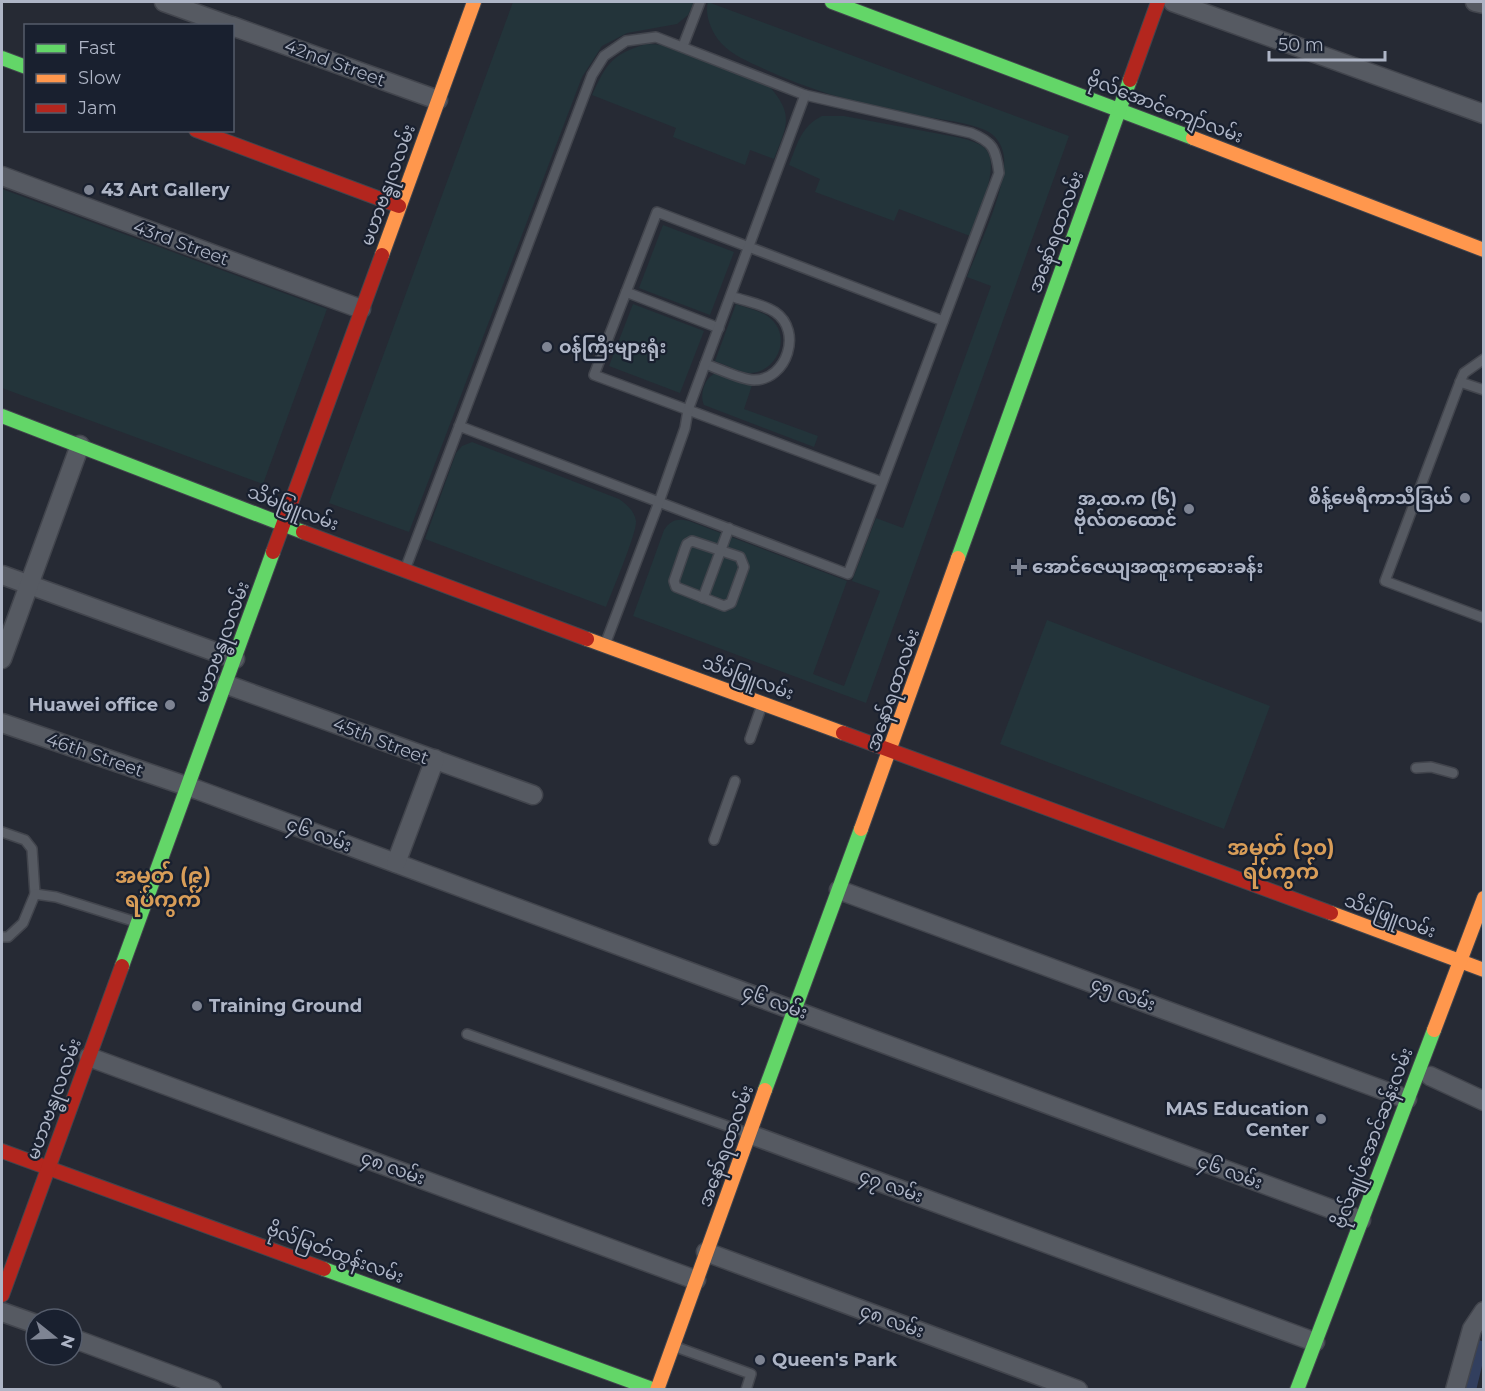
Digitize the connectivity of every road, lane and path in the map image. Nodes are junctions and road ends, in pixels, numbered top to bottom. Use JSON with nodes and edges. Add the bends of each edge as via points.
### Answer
{"nodes":[{"id":1,"x":164,"y":2,"type":"edge"},
{"id":2,"x":474,"y":2,"type":"edge"},
{"id":3,"x":700,"y":2,"type":"edge"},
{"id":4,"x":832,"y":2,"type":"edge"},
{"id":5,"x":1158,"y":2,"type":"edge"},
{"id":6,"x":1173,"y":2,"type":"edge"},
{"id":7,"x":1475,"y":2,"type":"edge"},
{"id":8,"x":1484,"y":4,"type":"edge"},
{"id":9,"x":226,"y":24,"type":"edge"},
{"id":10,"x":234,"y":27,"type":"edge"},
{"id":11,"x":683,"y":46,"type":"junction"},
{"id":12,"x":2,"y":58,"type":"edge"},
{"id":13,"x":24,"y":66,"type":"edge"},
{"id":14,"x":805,"y":95,"type":"junction"},
{"id":15,"x":438,"y":100,"type":"junction"},
{"id":16,"x":1119,"y":109,"type":"junction"},
{"id":17,"x":1484,"y":114,"type":"edge"},
{"id":18,"x":201,"y":132,"type":"edge"},
{"id":19,"x":2,"y":176,"type":"edge"},
{"id":20,"x":399,"y":206,"type":"junction"},
{"id":21,"x":749,"y":247,"type":"junction"},
{"id":22,"x":1484,"y":250,"type":"edge"},
{"id":23,"x":626,"y":291,"type":"junction"},
{"id":24,"x":731,"y":296,"type":"junction"},
{"id":25,"x":361,"y":309,"type":"junction"},
{"id":26,"x":943,"y":321,"type":"junction"},
{"id":27,"x":719,"y":328,"type":"junction"},
{"id":28,"x":1484,"y":359,"type":"edge"},
{"id":29,"x":705,"y":364,"type":"junction"},
{"id":30,"x":1460,"y":382,"type":"junction"},
{"id":31,"x":1484,"y":390,"type":"edge"},
{"id":32,"x":688,"y":410,"type":"junction"},
{"id":33,"x":2,"y":417,"type":"edge"},
{"id":34,"x":459,"y":426,"type":"junction"},
{"id":35,"x":80,"y":445,"type":"junction"},
{"id":36,"x":882,"y":482,"type":"junction"},
{"id":37,"x":659,"y":502,"type":"junction"},
{"id":38,"x":284,"y":524,"type":"junction"},
{"id":39,"x":729,"y":528,"type":"junction"},
{"id":40,"x":720,"y":551,"type":"junction"},
{"id":41,"x":404,"y":571,"type":"junction"},
{"id":42,"x":2,"y":575,"type":"edge"},
{"id":43,"x":29,"y":585,"type":"junction"},
{"id":44,"x":703,"y":598,"type":"junction"},
{"id":45,"x":1484,"y":618,"type":"edge"},
{"id":46,"x":605,"y":645,"type":"junction"},
{"id":47,"x":2,"y":659,"type":"edge"},
{"id":48,"x":235,"y":659,"type":"junction"},
{"id":49,"x":231,"y":686,"type":"junction"},
{"id":50,"x":763,"y":703,"type":"junction"},
{"id":51,"x":2,"y":723,"type":"edge"},
{"id":52,"x":750,"y":739,"type":"dead end"},
{"id":53,"x":891,"y":750,"type":"junction"},
{"id":54,"x":435,"y":759,"type":"junction"},
{"id":55,"x":1416,"y":768,"type":"dead end"},
{"id":56,"x":1453,"y":773,"type":"dead end"},
{"id":57,"x":735,"y":781,"type":"dead end"},
{"id":58,"x":193,"y":789,"type":"junction"},
{"id":59,"x":533,"y":795,"type":"dead end"},
{"id":60,"x":2,"y":832,"type":"edge"},
{"id":61,"x":714,"y":840,"type":"dead end"},
{"id":62,"x":396,"y":863,"type":"junction"},
{"id":63,"x":839,"y":890,"type":"junction"},
{"id":64,"x":35,"y":894,"type":"junction"},
{"id":65,"x":1484,"y":898,"type":"edge"},
{"id":66,"x":138,"y":923,"type":"junction"},
{"id":67,"x":1484,"y":935,"type":"edge"},
{"id":68,"x":2,"y":937,"type":"edge"},
{"id":69,"x":1472,"y":966,"type":"edge"},
{"id":70,"x":794,"y":1009,"type":"junction"},
{"id":71,"x":467,"y":1034,"type":"dead end"},
{"id":72,"x":89,"y":1056,"type":"junction"},
{"id":73,"x":1430,"y":1076,"type":"junction"},
{"id":74,"x":1407,"y":1099,"type":"junction"},
{"id":75,"x":1484,"y":1101,"type":"edge"},
{"id":76,"x":749,"y":1134,"type":"junction"},
{"id":77,"x":2,"y":1151,"type":"edge"},
{"id":78,"x":48,"y":1168,"type":"junction"},
{"id":79,"x":1361,"y":1220,"type":"junction"},
{"id":80,"x":706,"y":1252,"type":"junction"},
{"id":81,"x":696,"y":1280,"type":"junction"},
{"id":82,"x":2,"y":1295,"type":"edge"},
{"id":83,"x":1484,"y":1311,"type":"edge"},
{"id":84,"x":2,"y":1312,"type":"edge"},
{"id":85,"x":24,"y":1320,"type":"edge"},
{"id":86,"x":84,"y":1342,"type":"edge"},
{"id":87,"x":1315,"y":1342,"type":"junction"},
{"id":88,"x":673,"y":1346,"type":"junction"},
{"id":89,"x":212,"y":1389,"type":"edge"},
{"id":90,"x":656,"y":1389,"type":"edge"},
{"id":91,"x":746,"y":1389,"type":"edge"},
{"id":92,"x":1078,"y":1389,"type":"edge"},
{"id":93,"x":1297,"y":1389,"type":"edge"},
{"id":94,"x":1311,"y":1389,"type":"edge"},
{"id":95,"x":1455,"y":1389,"type":"edge"}],
"edges":[{"from":1,"to":9,"type":"street","name":"42nd Street"},
{"from":2,"to":15,"type":"main road","name":"မဟာဗန္ဓုလလမ်း"},
{"from":3,"to":11,"type":"lane"},
{"from":4,"to":16,"type":"main road","name":"ဗိုလ်အောင်ကျော်လမ်း"},
{"from":5,"to":16,"type":"main road","name":"အနော်ရထာလမ်း"},
{"from":6,"to":17,"type":"street"},
{"from":7,"to":8,"type":"street"},
{"from":10,"to":15,"type":"street","name":"42nd Street"},
{"from":11,"to":14,"type":"lane"},
{"from":11,"to":34,"type":"lane","via":[[656,37],[626,41],[604,56],[592,75]]},
{"from":12,"to":13,"type":"main road"},
{"from":14,"to":21,"type":"lane"},
{"from":14,"to":26,"type":"lane","via":[[971,133],[987,140],[997,154],[999,173]]},
{"from":15,"to":20,"type":"main road","name":"မဟာဗန္ဓုလလမ်း"},
{"from":16,"to":22,"type":"main road","name":"ဗိုလ်အောင်ကျော်လမ်း"},
{"from":16,"to":53,"type":"main road","name":"အနော်ရထာလမ်း"},
{"from":18,"to":20,"type":"main road"},
{"from":19,"to":25,"type":"street","name":"43rd Street"},
{"from":20,"to":25,"type":"main road","name":"မဟာဗန္ဓုလလမ်း"},
{"from":21,"to":23,"type":"lane","via":[[657,212]]},
{"from":21,"to":24,"type":"lane"},
{"from":21,"to":26,"type":"lane"},
{"from":23,"to":27,"type":"lane"},
{"from":23,"to":32,"type":"lane","via":[[594,375]]},
{"from":24,"to":27,"type":"lane"},
{"from":24,"to":29,"type":"lane","via":[[775,312],[785,323],[790,345],[784,361],[777,371],[753,380]]},
{"from":25,"to":38,"type":"main road","name":"မဟာဗန္ဓုလလမ်း"},
{"from":26,"to":36,"type":"lane"},
{"from":27,"to":29,"type":"lane"},
{"from":28,"to":30,"type":"lane","via":[[1464,373]]},
{"from":29,"to":32,"type":"lane"},
{"from":30,"to":31,"type":"lane"},
{"from":30,"to":45,"type":"lane","via":[[1385,581]]},
{"from":32,"to":36,"type":"lane"},
{"from":32,"to":37,"type":"lane"},
{"from":33,"to":35,"type":"main road","name":"သိမ်ဖြူလမ်း"},
{"from":34,"to":37,"type":"lane"},
{"from":34,"to":41,"type":"lane"},
{"from":35,"to":38,"type":"main road","name":"သိမ်ဖြူလမ်း"},
{"from":35,"to":43,"type":"street"},
{"from":36,"to":39,"type":"lane","via":[[848,574]]},
{"from":37,"to":39,"type":"lane"},
{"from":37,"to":46,"type":"lane"},
{"from":38,"to":41,"type":"main road","name":"သိမ်ဖြူလမ်း"},
{"from":38,"to":48,"type":"main road","name":"မဟာဗန္ဓုလလမ်း"},
{"from":39,"to":40,"type":"lane"},
{"from":40,"to":44,"type":"lane"},
{"from":40,"to":44,"type":"lane","via":[[740,557],[744,567],[731,603],[728,606]]},
{"from":40,"to":44,"type":"lane","via":[[692,541],[685,549],[675,586]]},
{"from":41,"to":46,"type":"main road","name":"သိမ်ဖြူလမ်း"},
{"from":42,"to":43,"type":"street"},
{"from":43,"to":47,"type":"street"},
{"from":43,"to":48,"type":"street"},
{"from":46,"to":50,"type":"main road","name":"သိမ်ဖြူလမ်း"},
{"from":48,"to":49,"type":"main road","name":"မဟာဗန္ဓုလလမ်း"},
{"from":49,"to":54,"type":"street","name":"45th Street"},
{"from":49,"to":58,"type":"main road","name":"မဟာဗန္ဓုလလမ်း"},
{"from":50,"to":52,"type":"lane"},
{"from":50,"to":53,"type":"main road","name":"သိမ်ဖြူလမ်း"},
{"from":51,"to":58,"type":"street","name":"46th Street"},
{"from":53,"to":63,"type":"main road","name":"အနော်ရထာလမ်း"},
{"from":53,"to":69,"type":"main road","name":"သိမ်ဖြူလမ်း"},
{"from":54,"to":59,"type":"street"},
{"from":54,"to":62,"type":"street","name":"45th Street"},
{"from":55,"to":56,"type":"lane"},
{"from":57,"to":61,"type":"lane"},
{"from":58,"to":62,"type":"street","name":"၄၆ လမ်း"},
{"from":58,"to":66,"type":"main road","name":"မဟာဗန္ဓုလလမ်း"},
{"from":60,"to":64,"type":"lane","via":[[26,840],[32,849]]},
{"from":62,"to":70,"type":"street","name":"၄၆ လမ်း"},
{"from":63,"to":70,"type":"main road","name":"အနော်ရထာလမ်း"},
{"from":63,"to":74,"type":"street","name":"၄၅ လမ်း"},
{"from":64,"to":66,"type":"lane"},
{"from":64,"to":68,"type":"lane","via":[[22,923],[8,937]]},
{"from":65,"to":69,"type":"main road","name":"ဗိုလ်ချုပ်အောင်ဆန်းလမ်း"},
{"from":66,"to":72,"type":"main road","name":"မဟာဗန္ဓုလလမ်း"},
{"from":67,"to":69,"type":"main road","name":"ဗိုလ်ချုပ်အောင်ဆန်းလမ်း"},
{"from":69,"to":73,"type":"main road","name":"ဗိုလ်ချုပ်အောင်ဆန်းလမ်း"},
{"from":69,"to":74,"type":"main road","name":"ဗိုလ်ချုပ်အောင်ဆန်းလမ်း"},
{"from":70,"to":76,"type":"main road","name":"အနော်ရထာလမ်း"},
{"from":70,"to":79,"type":"street","name":"၄၆ လမ်း"},
{"from":71,"to":76,"type":"lane","name":"၄၇ လမ်း"},
{"from":72,"to":78,"type":"main road","name":"မဟာဗန္ဓုလလမ်း"},
{"from":72,"to":81,"type":"street","name":"၄၈ လမ်း"},
{"from":73,"to":75,"type":"street"},
{"from":73,"to":94,"type":"main road","name":"ဗိုလ်ချုပ်အောင်ဆန်းလမ်း"},
{"from":74,"to":79,"type":"main road","name":"ဗိုလ်ချုပ်အောင်ဆန်းလမ်း"},
{"from":76,"to":80,"type":"main road","name":"အနော်ရထာလမ်း"},
{"from":76,"to":87,"type":"street","name":"၄၇ လမ်း"},
{"from":77,"to":78,"type":"main road","name":"ဗိုလ်မြတ်ထွန်းလမ်း"},
{"from":78,"to":82,"type":"main road","name":"မဟာဗန္ဓုလလမ်း"},
{"from":78,"to":90,"type":"main road","name":"ဗိုလ်မြတ်ထွန်းလမ်း"},
{"from":79,"to":87,"type":"main road","name":"ဗိုလ်ချုပ်အောင်ဆန်းလမ်း"},
{"from":80,"to":81,"type":"main road","name":"အနော်ရထာလမ်း"},
{"from":80,"to":92,"type":"street","name":"၄၈ လမ်း"},
{"from":81,"to":88,"type":"main road","name":"အနော်ရထာလမ်း"},
{"from":83,"to":95,"type":"street","via":[[1472,1329]]},
{"from":84,"to":85,"type":"street"},
{"from":86,"to":89,"type":"street"},
{"from":87,"to":93,"type":"main road","name":"ဗိုလ်ချုပ်အောင်ဆန်းလမ်း"},
{"from":88,"to":90,"type":"main road","name":"အနော်ရထာလမ်း"},
{"from":88,"to":91,"type":"lane","via":[[751,1374]]}]}
